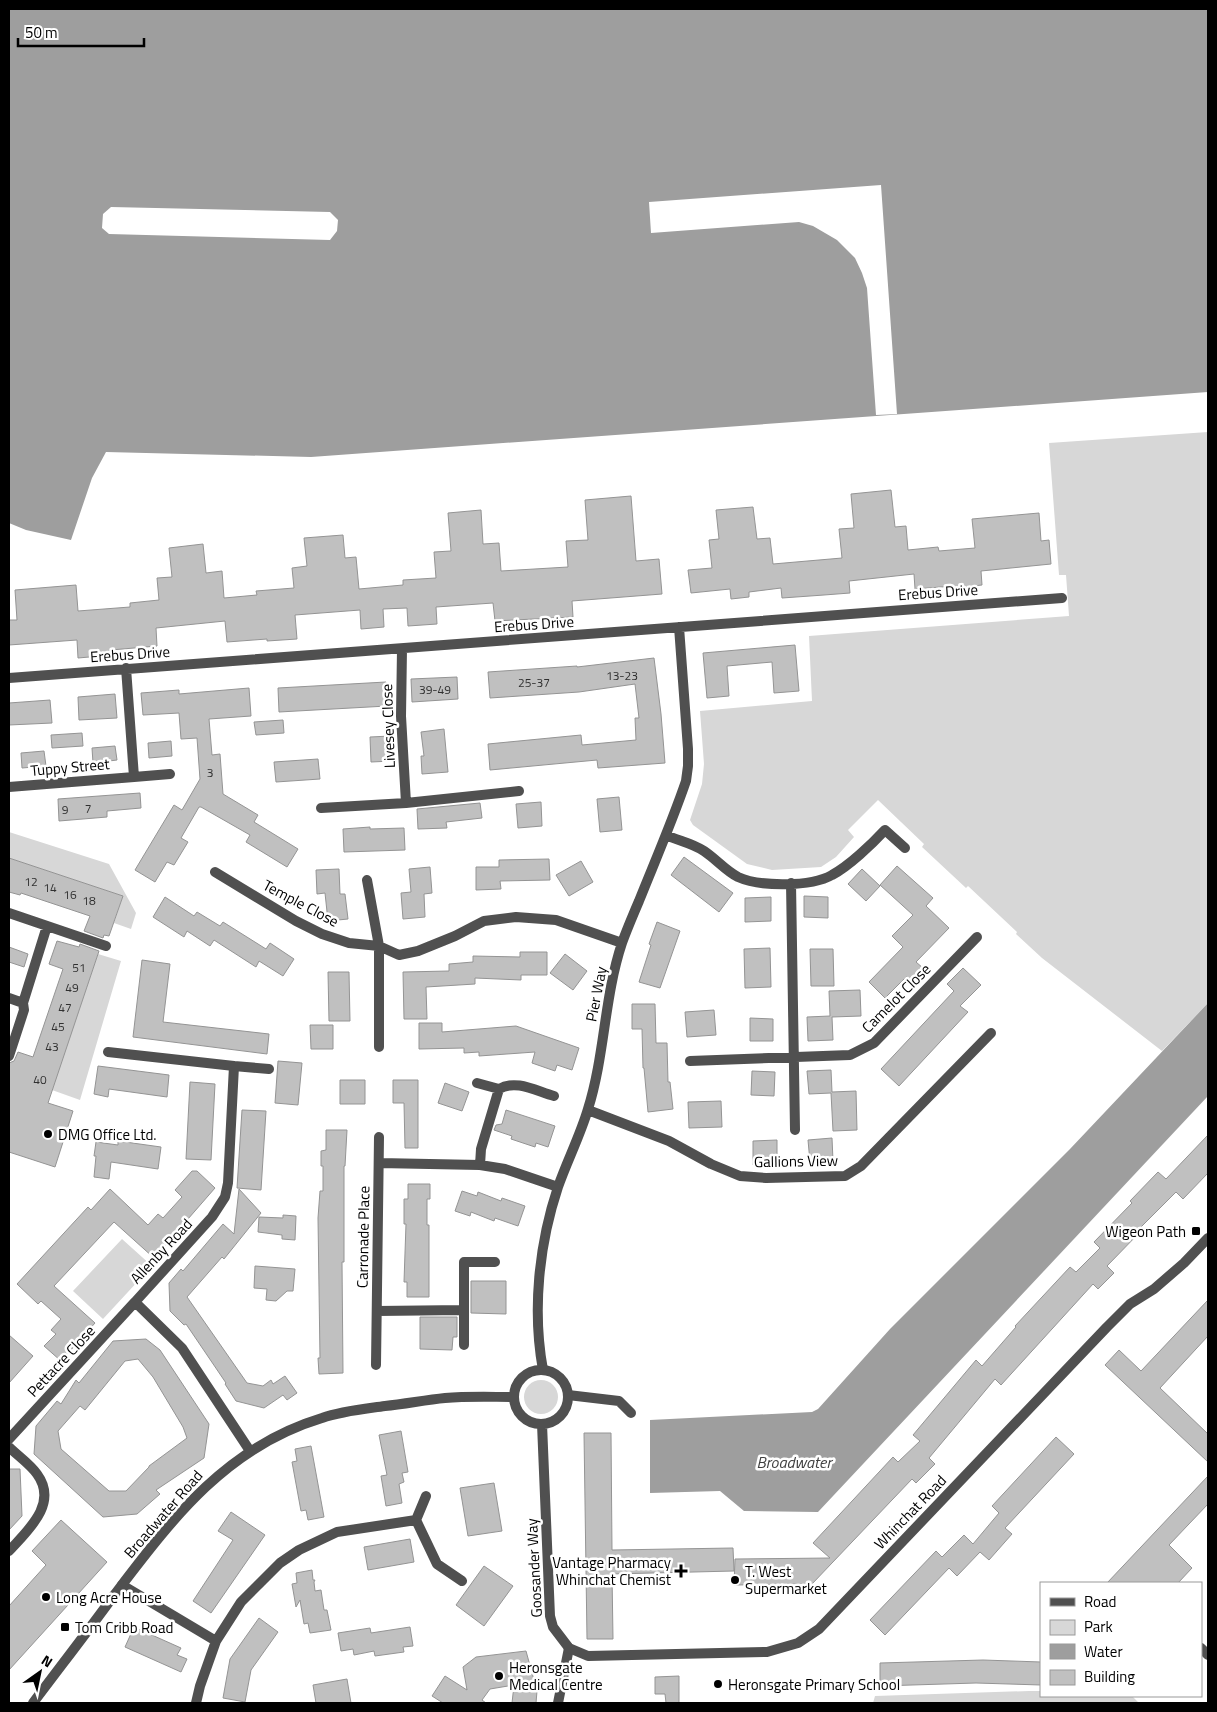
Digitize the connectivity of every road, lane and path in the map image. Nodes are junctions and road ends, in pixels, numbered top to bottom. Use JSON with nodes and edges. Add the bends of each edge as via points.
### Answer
{"nodes":[{"id":1,"x":1062,"y":598,"type":"dead end"},
{"id":2,"x":679,"y":627,"type":"junction"},
{"id":3,"x":402,"y":649,"type":"junction"},
{"id":4,"x":126,"y":668,"type":"junction"},
{"id":5,"x":9,"y":678,"type":"edge"},
{"id":6,"x":170,"y":774,"type":"dead end"},
{"id":7,"x":134,"y":777,"type":"junction"},
{"id":8,"x":9,"y":787,"type":"edge"},
{"id":9,"x":519,"y":791,"type":"dead end"},
{"id":10,"x":406,"y":803,"type":"junction"},
{"id":11,"x":321,"y":808,"type":"dead end"},
{"id":12,"x":666,"y":835,"type":"junction"},
{"id":13,"x":906,"y":848,"type":"dead end"},
{"id":14,"x":215,"y":872,"type":"dead end"},
{"id":15,"x":367,"y":880,"type":"dead end"},
{"id":16,"x":790,"y":884,"type":"junction"},
{"id":17,"x":9,"y":913,"type":"edge"},
{"id":18,"x":47,"y":926,"type":"junction"},
{"id":19,"x":978,"y":937,"type":"dead end"},
{"id":20,"x":622,"y":943,"type":"junction"},
{"id":21,"x":106,"y":946,"type":"dead end"},
{"id":22,"x":379,"y":946,"type":"junction"},
{"id":23,"x":9,"y":998,"type":"edge"},
{"id":24,"x":23,"y":1003,"type":"junction"},
{"id":25,"x":991,"y":1033,"type":"dead end"},
{"id":26,"x":379,"y":1047,"type":"dead end"},
{"id":27,"x":108,"y":1052,"type":"dead end"},
{"id":28,"x":9,"y":1056,"type":"edge"},
{"id":29,"x":793,"y":1058,"type":"junction"},
{"id":30,"x":690,"y":1062,"type":"dead end"},
{"id":31,"x":234,"y":1066,"type":"junction"},
{"id":32,"x":269,"y":1069,"type":"dead end"},
{"id":33,"x":478,"y":1083,"type":"dead end"},
{"id":34,"x":499,"y":1089,"type":"junction"},
{"id":35,"x":554,"y":1096,"type":"dead end"},
{"id":36,"x":588,"y":1110,"type":"junction"},
{"id":37,"x":795,"y":1130,"type":"dead end"},
{"id":38,"x":379,"y":1137,"type":"dead end"},
{"id":39,"x":379,"y":1163,"type":"junction"},
{"id":40,"x":480,"y":1166,"type":"junction"},
{"id":41,"x":558,"y":1187,"type":"junction"},
{"id":42,"x":1208,"y":1238,"type":"edge"},
{"id":43,"x":495,"y":1262,"type":"dead end"},
{"id":44,"x":135,"y":1302,"type":"junction"},
{"id":45,"x":464,"y":1310,"type":"junction"},
{"id":46,"x":377,"y":1311,"type":"junction"},
{"id":47,"x":464,"y":1345,"type":"dead end"},
{"id":48,"x":376,"y":1365,"type":"dead end"},
{"id":49,"x":543,"y":1370,"type":"junction"},
{"id":50,"x":568,"y":1395,"type":"junction"},
{"id":51,"x":514,"y":1397,"type":"junction"},
{"id":52,"x":631,"y":1414,"type":"dead end"},
{"id":53,"x":542,"y":1424,"type":"junction"},
{"id":54,"x":9,"y":1440,"type":"edge"},
{"id":55,"x":9,"y":1447,"type":"edge"},
{"id":56,"x":250,"y":1451,"type":"junction"},
{"id":57,"x":426,"y":1496,"type":"dead end"},
{"id":58,"x":416,"y":1520,"type":"junction"},
{"id":59,"x":9,"y":1551,"type":"edge"},
{"id":60,"x":462,"y":1581,"type":"dead end"},
{"id":61,"x":122,"y":1585,"type":"junction"},
{"id":62,"x":216,"y":1642,"type":"junction"},
{"id":63,"x":569,"y":1648,"type":"junction"},
{"id":64,"x":33,"y":1703,"type":"edge"},
{"id":65,"x":196,"y":1703,"type":"edge"},
{"id":66,"x":558,"y":1703,"type":"edge"}],
"edges":[{"from":1,"to":2,"type":"street","name":"Erebus Drive"},
{"from":2,"to":3,"type":"street","name":"Erebus Drive"},
{"from":2,"to":12,"type":"street","name":"Pier Way","via":[[688,766],[686,782]]},
{"from":3,"to":4,"type":"street","name":"Erebus Drive"},
{"from":3,"to":10,"type":"street","name":"Livesey Close","via":[[401,716]]},
{"from":4,"to":5,"type":"street","name":"Erebus Drive"},
{"from":4,"to":7,"type":"street"},
{"from":6,"to":7,"type":"street","name":"Tuppy Street"},
{"from":7,"to":8,"type":"street","name":"Tuppy Street"},
{"from":9,"to":10,"type":"street"},
{"from":10,"to":11,"type":"street"},
{"from":12,"to":16,"type":"street","via":[[691,843],[738,877],[760,883]]},
{"from":12,"to":20,"type":"street","name":"Pier Way"},
{"from":13,"to":16,"type":"street","via":[[885,830],[832,876]]},
{"from":14,"to":22,"type":"street","name":"Temple Close","via":[[322,934],[349,944]]},
{"from":15,"to":22,"type":"street"},
{"from":16,"to":29,"type":"street"},
{"from":17,"to":18,"type":"street"},
{"from":18,"to":21,"type":"street"},
{"from":18,"to":24,"type":"street"},
{"from":19,"to":29,"type":"street","name":"Camelot Close","via":[[874,1043],[850,1055]]},
{"from":20,"to":22,"type":"street","name":"Temple Close","via":[[556,920],[516,917],[484,921],[418,951],[399,955]]},
{"from":20,"to":36,"type":"street","name":"Pier Way","via":[[610,988],[598,1069]]},
{"from":22,"to":26,"type":"street"},
{"from":23,"to":24,"type":"street"},
{"from":24,"to":28,"type":"street","via":[[24,1010]]},
{"from":25,"to":36,"type":"street","name":"Gallions View","via":[[861,1166],[845,1176],[740,1176],[669,1141]]},
{"from":27,"to":31,"type":"street"},
{"from":29,"to":30,"type":"street","name":"Camelot Close"},
{"from":29,"to":37,"type":"street"},
{"from":31,"to":32,"type":"street"},
{"from":31,"to":44,"type":"street","name":"Allenby Road","via":[[225,1197],[205,1226]]},
{"from":33,"to":34,"type":"street"},
{"from":34,"to":35,"type":"street","via":[[507,1084],[517,1084]]},
{"from":34,"to":40,"type":"street","via":[[481,1149]]},
{"from":36,"to":41,"type":"street","name":"Pier Way"},
{"from":38,"to":39,"type":"street","name":"Carronade Place"},
{"from":39,"to":40,"type":"street"},
{"from":39,"to":46,"type":"street","name":"Carronade Place"},
{"from":40,"to":41,"type":"street","via":[[505,1169]]},
{"from":41,"to":49,"type":"street","name":"Pier Way","via":[[542,1258],[538,1320]]},
{"from":42,"to":63,"type":"street","name":"Whinchat Road","via":[[1154,1289],[1130,1304],[819,1629],[798,1644],[767,1652],[654,1655],[588,1656]]},
{"from":43,"to":45,"type":"street","via":[[464,1262]]},
{"from":44,"to":54,"type":"street","name":"Pettacre Close"},
{"from":44,"to":56,"type":"street","name":"Allenby Road","via":[[182,1348]]},
{"from":45,"to":46,"type":"street"},
{"from":45,"to":47,"type":"street"},
{"from":46,"to":48,"type":"street","name":"Carronade Place"},
{"from":49,"to":50,"type":"street","via":[[560,1378]]},
{"from":49,"to":51,"type":"street","via":[[534,1370],[519,1380]]},
{"from":50,"to":52,"type":"street","via":[[619,1401]]},
{"from":50,"to":53,"type":"street","via":[[564,1412],[550,1423]]},
{"from":51,"to":53,"type":"street","via":[[519,1413],[533,1423]]},
{"from":51,"to":56,"type":"street","name":"Broadwater Road","via":[[446,1398],[347,1412],[293,1428]]},
{"from":53,"to":63,"type":"street","name":"Goosander Way","via":[[550,1616],[553,1627]]},
{"from":55,"to":59,"type":"street","via":[[37,1474],[44,1497],[37,1520]]},
{"from":56,"to":61,"type":"street","name":"Broadwater Road","via":[[228,1466],[177,1515]]},
{"from":57,"to":58,"type":"street"},
{"from":58,"to":60,"type":"street","via":[[437,1564]]},
{"from":58,"to":62,"type":"street","via":[[337,1532],[299,1550],[242,1602]]},
{"from":61,"to":62,"type":"street"},
{"from":61,"to":64,"type":"street","name":"Broadwater Road"},
{"from":62,"to":65,"type":"street"},
{"from":63,"to":66,"type":"street"}]}
